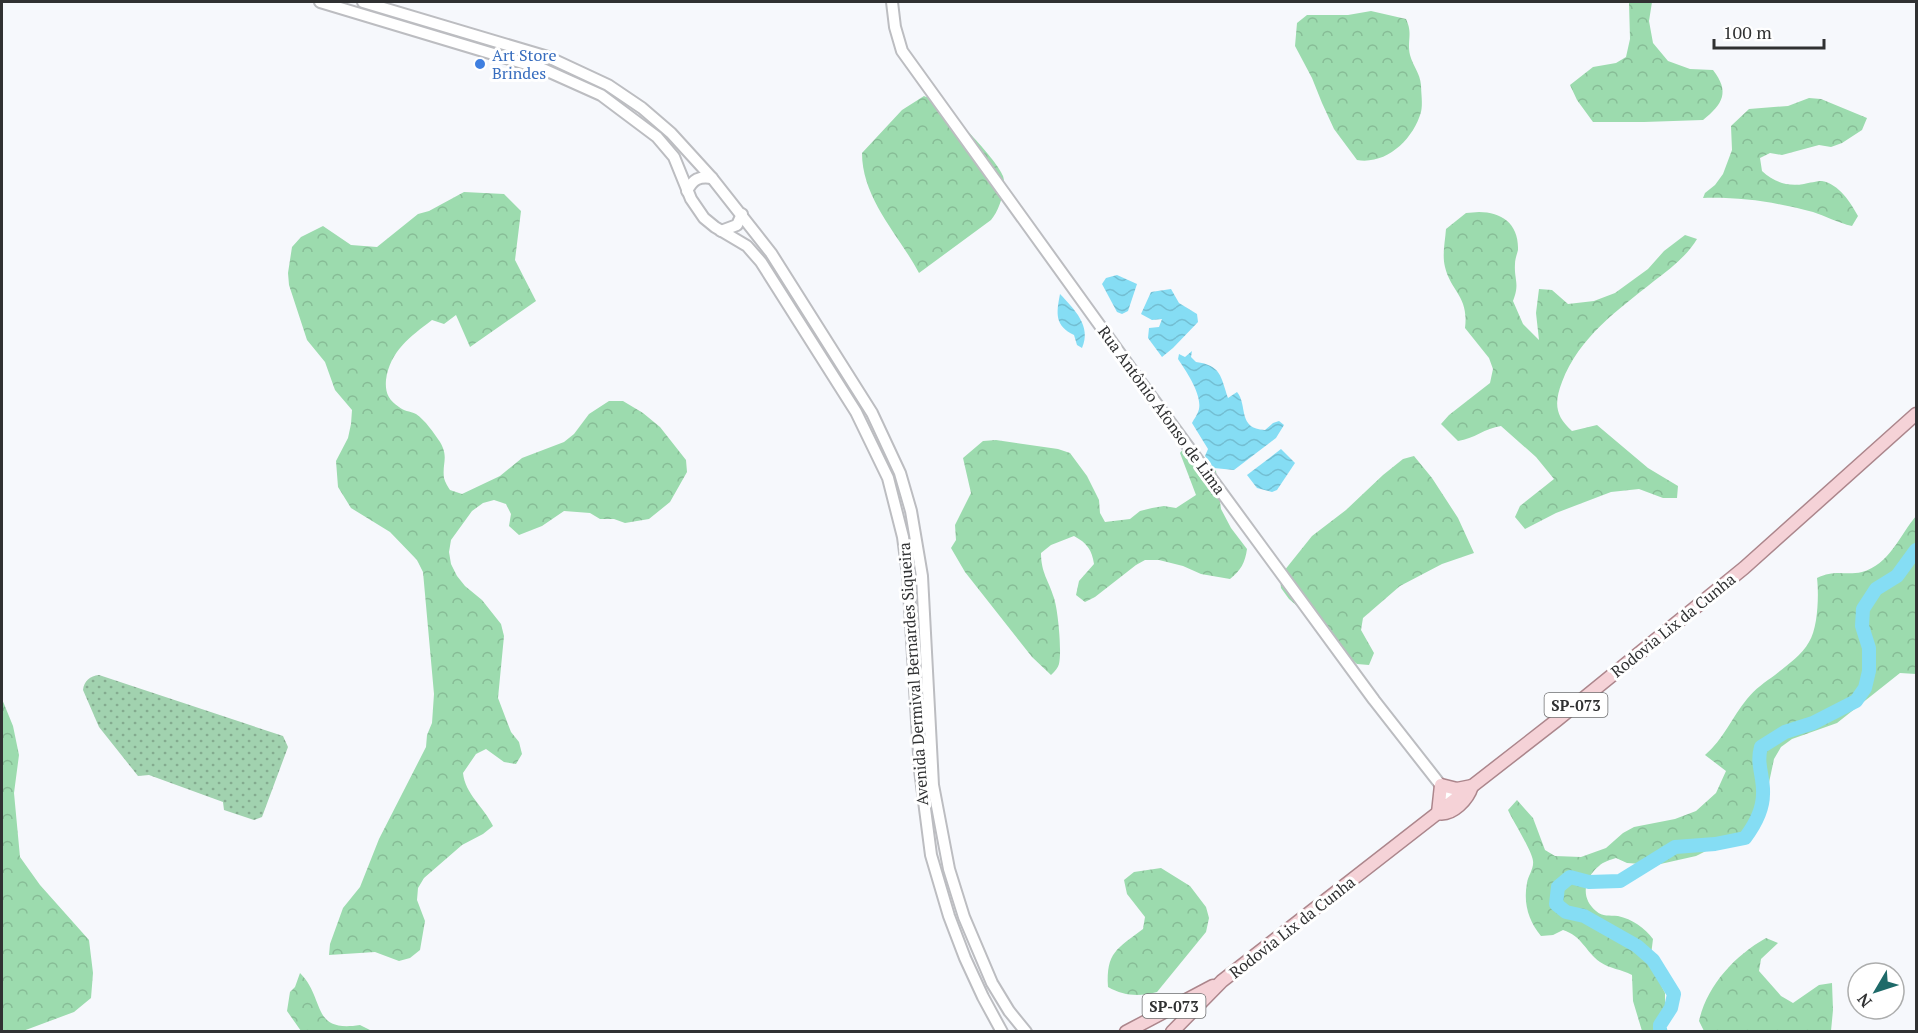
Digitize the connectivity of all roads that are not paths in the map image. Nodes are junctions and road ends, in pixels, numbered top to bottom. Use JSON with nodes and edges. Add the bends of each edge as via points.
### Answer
{"nodes":[{"id":1,"x":320,"y":2,"type":"edge"},
{"id":2,"x":363,"y":2,"type":"edge"},
{"id":3,"x":892,"y":2,"type":"edge"},
{"id":4,"x":712,"y":178,"type":"junction"},
{"id":5,"x":687,"y":191,"type":"junction"},
{"id":6,"x":742,"y":214,"type":"junction"},
{"id":7,"x":721,"y":231,"type":"junction"},
{"id":8,"x":1917,"y":414,"type":"edge"},
{"id":9,"x":1442,"y":785,"type":"junction"},
{"id":10,"x":1472,"y":786,"type":"junction"},
{"id":11,"x":1456,"y":803,"type":"junction"},
{"id":12,"x":1438,"y":813,"type":"junction"},
{"id":13,"x":1222,"y":981,"type":"junction"},
{"id":14,"x":1128,"y":1031,"type":"edge"},
{"id":15,"x":1002,"y":1032,"type":"edge"},
{"id":16,"x":1026,"y":1032,"type":"edge"},
{"id":17,"x":1172,"y":1032,"type":"edge"}],
"edges":[{"from":1,"to":5,"type":"main road","name":"Avenida Dermival Bernardes Siqueira","via":[[543,69],[601,94],[657,137],[674,157]]},
{"from":2,"to":4,"type":"main road","name":"Avenida Dermival Bernardes Siqueira","via":[[530,51],[579,70],[642,108]]},
{"from":3,"to":9,"type":"main road","name":"Rua Antônio Afonso de Lima","via":[[902,51],[1360,682]]},
{"from":4,"to":5,"type":"main road","via":[[699,177]]},
{"from":4,"to":6,"type":"main road","name":"Avenida Dermival Bernardes Siqueira"},
{"from":5,"to":7,"type":"main road","name":"Avenida Dermival Bernardes Siqueira","via":[[704,218]]},
{"from":6,"to":7,"type":"main road","via":[[737,225]]},
{"from":6,"to":16,"type":"main road","name":"Avenida Dermival Bernardes Siqueira","via":[[872,413],[900,473],[922,576],[933,785],[939,827],[964,917],[992,983]]},
{"from":7,"to":15,"type":"main road","name":"Avenida Dermival Bernardes Siqueira","via":[[747,246],[761,262],[856,412],[888,478],[908,575],[920,770],[931,855],[965,957]]},
{"from":8,"to":10,"type":"main road","name":"Rodovia Lix da Cunha","number":"SP-073","via":[[1744,568]]},
{"from":9,"to":10,"type":"main road","via":[[1456,789]]},
{"from":9,"to":11,"type":"main road","name":"Rua Antônio Afonso de Lima"},
{"from":9,"to":12,"type":"main road"},
{"from":10,"to":11,"type":"main road","name":"Rodovia Lix da Cunha","via":[[1469,796]]},
{"from":11,"to":12,"type":"main road","name":"Rodovia Lix da Cunha","via":[[1443,814]]},
{"from":12,"to":13,"type":"main road","name":"Rodovia Lix da Cunha","number":"SP-073"},
{"from":13,"to":14,"type":"main road","name":"Rodovia Lix da Cunha","number":"SP-073"},
{"from":13,"to":17,"type":"main road","name":"Rodovia Lix da Cunha","number":"SP-073"}]}
